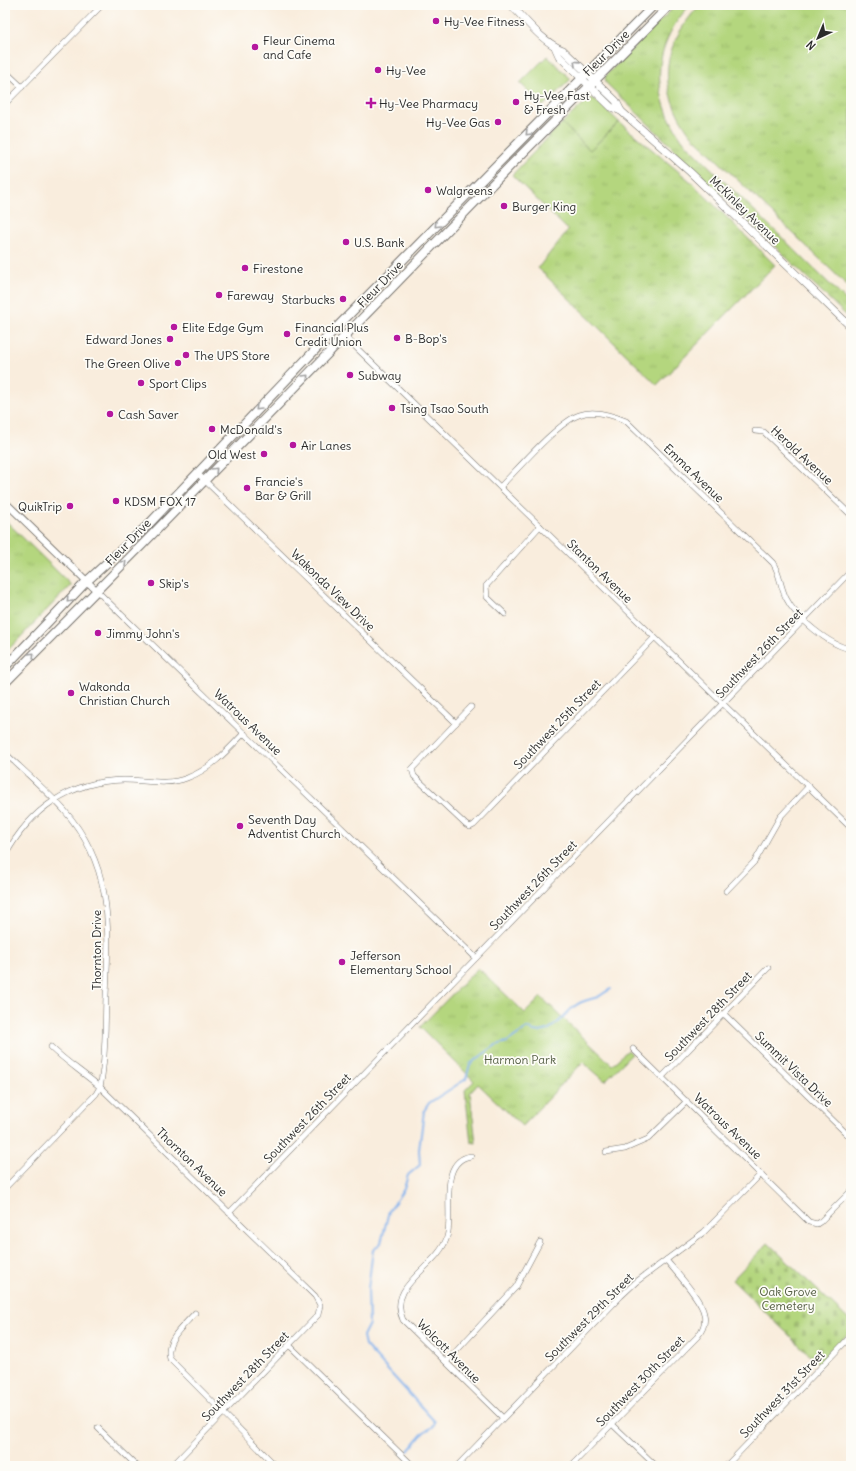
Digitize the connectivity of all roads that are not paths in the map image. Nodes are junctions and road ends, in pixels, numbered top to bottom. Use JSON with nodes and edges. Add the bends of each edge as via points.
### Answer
{"nodes":[{"id":1,"x":102,"y":5,"type":"edge"},
{"id":2,"x":511,"y":5,"type":"edge"},
{"id":3,"x":654,"y":5,"type":"edge"},
{"id":4,"x":670,"y":5,"type":"edge"},
{"id":5,"x":5,"y":71,"type":"edge"},
{"id":6,"x":584,"y":76,"type":"junction"},
{"id":7,"x":592,"y":84,"type":"junction"},
{"id":8,"x":22,"y":87,"type":"junction"},
{"id":9,"x":5,"y":104,"type":"edge"},
{"id":10,"x":851,"y":327,"type":"edge"},
{"id":11,"x":336,"y":328,"type":"junction"},
{"id":12,"x":345,"y":337,"type":"junction"},
{"id":13,"x":755,"y":431,"type":"dead end"},
{"id":14,"x":197,"y":472,"type":"junction"},
{"id":15,"x":205,"y":480,"type":"junction"},
{"id":16,"x":500,"y":487,"type":"junction"},
{"id":17,"x":5,"y":502,"type":"edge"},
{"id":18,"x":851,"y":515,"type":"edge"},
{"id":19,"x":540,"y":526,"type":"junction"},
{"id":20,"x":851,"y":571,"type":"edge"},
{"id":21,"x":86,"y":581,"type":"junction"},
{"id":22,"x":97,"y":591,"type":"junction"},
{"id":23,"x":505,"y":614,"type":"dead end"},
{"id":24,"x":805,"y":619,"type":"junction"},
{"id":25,"x":654,"y":638,"type":"junction"},
{"id":26,"x":851,"y":648,"type":"edge"},
{"id":27,"x":5,"y":667,"type":"edge"},
{"id":28,"x":5,"y":683,"type":"edge"},
{"id":29,"x":723,"y":704,"type":"junction"},
{"id":30,"x":471,"y":707,"type":"dead end"},
{"id":31,"x":456,"y":723,"type":"junction"},
{"id":32,"x":244,"y":733,"type":"junction"},
{"id":33,"x":5,"y":753,"type":"edge"},
{"id":34,"x":809,"y":786,"type":"junction"},
{"id":35,"x":54,"y":800,"type":"junction"},
{"id":36,"x":851,"y":828,"type":"edge"},
{"id":37,"x":5,"y":856,"type":"edge"},
{"id":38,"x":726,"y":891,"type":"dead end"},
{"id":39,"x":476,"y":958,"type":"junction"},
{"id":40,"x":768,"y":968,"type":"dead end"},
{"id":41,"x":724,"y":1014,"type":"junction"},
{"id":42,"x":51,"y":1047,"type":"dead end"},
{"id":43,"x":633,"y":1049,"type":"dead end"},
{"id":44,"x":662,"y":1077,"type":"junction"},
{"id":45,"x":100,"y":1087,"type":"junction"},
{"id":46,"x":687,"y":1101,"type":"junction"},
{"id":47,"x":851,"y":1138,"type":"edge"},
{"id":48,"x":606,"y":1152,"type":"dead end"},
{"id":49,"x":470,"y":1156,"type":"dead end"},
{"id":50,"x":761,"y":1174,"type":"junction"},
{"id":51,"x":5,"y":1188,"type":"edge"},
{"id":52,"x":851,"y":1191,"type":"edge"},
{"id":53,"x":229,"y":1213,"type":"junction"},
{"id":54,"x":540,"y":1242,"type":"dead end"},
{"id":55,"x":666,"y":1260,"type":"junction"},
{"id":56,"x":315,"y":1296,"type":"joint"},
{"id":57,"x":195,"y":1313,"type":"dead end"},
{"id":58,"x":851,"y":1336,"type":"edge"},
{"id":59,"x":289,"y":1345,"type":"junction"},
{"id":60,"x":446,"y":1362,"type":"junction"},
{"id":61,"x":222,"y":1414,"type":"junction"},
{"id":62,"x":503,"y":1418,"type":"junction"},
{"id":63,"x":612,"y":1424,"type":"junction"},
{"id":64,"x":98,"y":1428,"type":"dead end"},
{"id":65,"x":137,"y":1466,"type":"edge"},
{"id":66,"x":172,"y":1466,"type":"edge"},
{"id":67,"x":276,"y":1466,"type":"edge"},
{"id":68,"x":413,"y":1466,"type":"edge"},
{"id":69,"x":457,"y":1466,"type":"edge"},
{"id":70,"x":571,"y":1466,"type":"edge"},
{"id":71,"x":656,"y":1466,"type":"edge"},
{"id":72,"x":726,"y":1466,"type":"edge"}],
"edges":[{"from":1,"to":8,"type":"street"},
{"from":2,"to":6,"type":"main road","name":"McKinley Avenue","via":[[555,47],[563,50]]},
{"from":3,"to":6,"type":"main road","name":"Fleur Drive"},
{"from":4,"to":7,"type":"main road","name":"Fleur Drive"},
{"from":5,"to":8,"type":"street"},
{"from":6,"to":7,"type":"main road","name":"McKinley Avenue"},
{"from":6,"to":11,"type":"main road","name":"Fleur Drive","one_way":true},
{"from":7,"to":10,"type":"main road","name":"McKinley Avenue","via":[[610,106],[621,111],[690,172]]},
{"from":7,"to":12,"type":"main road","name":"Fleur Drive"},
{"from":8,"to":9,"type":"street"},
{"from":11,"to":12,"type":"street","name":"Stanton Avenue"},
{"from":11,"to":14,"type":"main road","name":"Fleur Drive","one_way":true},
{"from":15,"to":12,"type":"main road","name":"Fleur Drive","one_way":true},
{"from":12,"to":16,"type":"street","name":"Stanton Avenue"},
{"from":13,"to":18,"type":"street","name":"Herold Avenue","via":[[764,432]]},
{"from":14,"to":15,"type":"street","name":"Wakonda View Drive"},
{"from":14,"to":21,"type":"main road","name":"Fleur Drive","via":[[147,526]]},
{"from":22,"to":15,"type":"main road","name":"Fleur Drive","one_way":true},
{"from":15,"to":31,"type":"street","name":"Wakonda View Drive"},
{"from":16,"to":19,"type":"street","name":"Stanton Avenue"},
{"from":16,"to":24,"type":"street","name":"Emma Avenue","via":[[557,429],[579,415],[607,413],[626,421],[773,563],[780,576],[786,598]]},
{"from":17,"to":21,"type":"street","name":"Watrous Avenue"},
{"from":19,"to":23,"type":"street","via":[[486,586],[487,597]]},
{"from":19,"to":25,"type":"street","name":"Stanton Avenue"},
{"from":20,"to":24,"type":"street","name":"Southwest 26th Street"},
{"from":21,"to":22,"type":"street","name":"Watrous Avenue"},
{"from":21,"to":27,"type":"main road","name":"Fleur Drive","one_way":true},
{"from":28,"to":22,"type":"main road","name":"Fleur Drive","one_way":true},
{"from":22,"to":32,"type":"street","name":"Watrous Avenue"},
{"from":24,"to":26,"type":"street","name":"Emma Avenue","via":[[830,642]]},
{"from":24,"to":29,"type":"street","name":"Southwest 26th Street"},
{"from":25,"to":29,"type":"street","name":"Stanton Avenue"},
{"from":25,"to":31,"type":"street","name":"Southwest 25th Street","via":[[474,825],[470,826],[414,776],[412,768]]},
{"from":29,"to":34,"type":"street","name":"Stanton Avenue"},
{"from":29,"to":39,"type":"street","name":"Southwest 26th Street"},
{"from":30,"to":31,"type":"street"},
{"from":32,"to":35,"type":"street","via":[[212,765],[188,778],[161,783],[131,780],[107,782],[76,789]]},
{"from":32,"to":39,"type":"street","name":"Watrous Avenue"},
{"from":33,"to":35,"type":"street","name":"Thornton Drive"},
{"from":34,"to":36,"type":"street","name":"Stanton Avenue"},
{"from":34,"to":38,"type":"street","via":[[780,817],[754,861]]},
{"from":35,"to":37,"type":"street","via":[[44,806],[28,823]]},
{"from":35,"to":45,"type":"street","name":"Thornton Drive","via":[[75,824],[86,842],[105,897],[108,935]]},
{"from":39,"to":53,"type":"street","name":"Southwest 26th Street"},
{"from":40,"to":41,"type":"street","name":"Southwest 28th Street"},
{"from":41,"to":44,"type":"street","name":"Southwest 28th Street"},
{"from":41,"to":47,"type":"street","name":"Summit Vista Drive"},
{"from":42,"to":45,"type":"street","name":"Thornton Avenue"},
{"from":43,"to":44,"type":"street","name":"Watrous Avenue"},
{"from":44,"to":46,"type":"street","name":"Watrous Avenue"},
{"from":45,"to":51,"type":"street"},
{"from":45,"to":53,"type":"street","name":"Thornton Avenue"},
{"from":46,"to":48,"type":"street","via":[[648,1139],[625,1149]]},
{"from":46,"to":50,"type":"street","name":"Watrous Avenue"},
{"from":49,"to":60,"type":"street","name":"Wolcott Avenue","via":[[460,1160],[450,1174],[449,1226],[442,1248],[403,1290],[399,1306],[403,1320]]},
{"from":50,"to":52,"type":"street","name":"Watrous Avenue","via":[[812,1224],[820,1222]]},
{"from":50,"to":55,"type":"street","name":"Southwest 29th Street","via":[[704,1232]]},
{"from":53,"to":56,"type":"street","name":"Thornton Avenue"},
{"from":54,"to":60,"type":"street","via":[[516,1287]]},
{"from":55,"to":62,"type":"street","name":"Southwest 29th Street","via":[[621,1296]]},
{"from":55,"to":63,"type":"street","name":"Southwest 30th Street","via":[[699,1302],[704,1315],[700,1333]]},
{"from":56,"to":59,"type":"street","name":"Southwest 28th Street","via":[[320,1305],[318,1315]]},
{"from":57,"to":61,"type":"street","via":[[170,1342],[168,1353],[172,1362]]},
{"from":58,"to":72,"type":"street","name":"Southwest 31st Street"},
{"from":59,"to":61,"type":"street","name":"Southwest 28th Street"},
{"from":59,"to":68,"type":"street"},
{"from":60,"to":62,"type":"street","name":"Wolcott Avenue"},
{"from":61,"to":66,"type":"street","name":"Southwest 28th Street"},
{"from":61,"to":67,"type":"street"},
{"from":62,"to":69,"type":"street","name":"Southwest 29th Street"},
{"from":63,"to":70,"type":"street","name":"Southwest 30th Street"},
{"from":63,"to":71,"type":"street"},
{"from":64,"to":65,"type":"street"}]}
